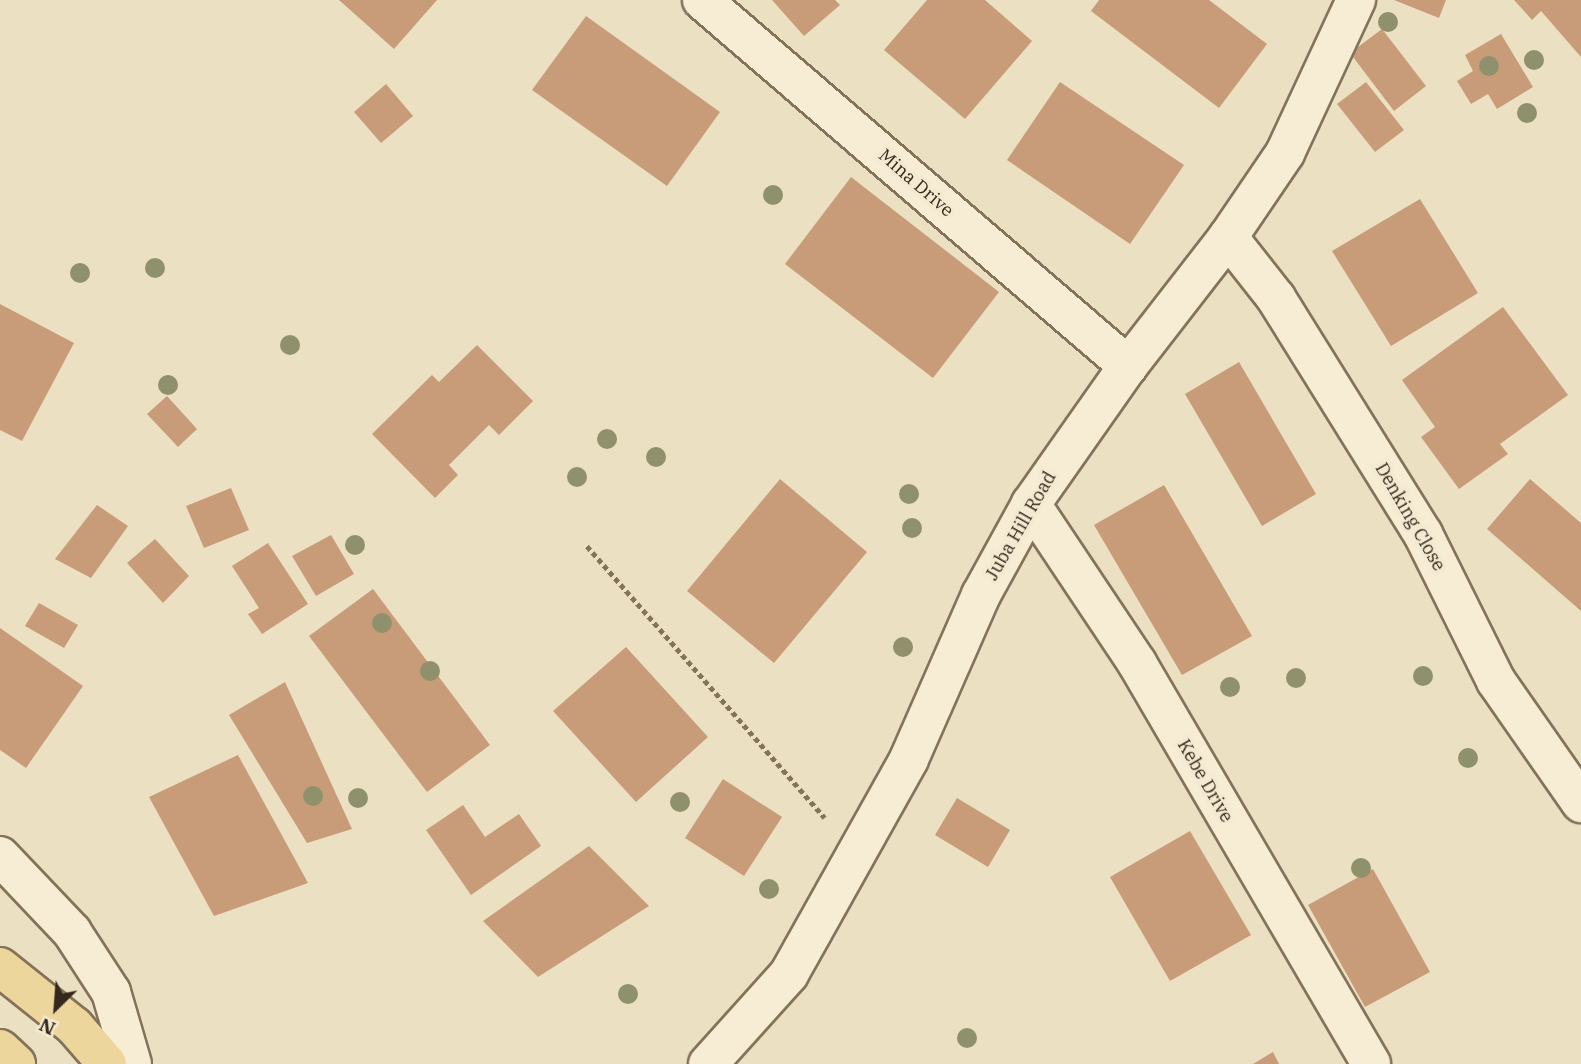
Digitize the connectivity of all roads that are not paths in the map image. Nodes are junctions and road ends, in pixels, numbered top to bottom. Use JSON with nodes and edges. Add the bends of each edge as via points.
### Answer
{"nodes":[{"id":1,"x":702,"y":0,"type":"edge"},
{"id":2,"x":1356,"y":0,"type":"edge"},
{"id":3,"x":1228,"y":237,"type":"junction"},
{"id":4,"x":1128,"y":366,"type":"junction"},
{"id":5,"x":1031,"y":504,"type":"junction"},
{"id":6,"x":1581,"y":803,"type":"edge"},
{"id":7,"x":0,"y":856,"type":"edge"},
{"id":8,"x":0,"y":967,"type":"edge"},
{"id":9,"x":0,"y":1049,"type":"edge"},
{"id":10,"x":16,"y":1064,"type":"edge"},
{"id":11,"x":107,"y":1064,"type":"edge"},
{"id":12,"x":132,"y":1064,"type":"edge"},
{"id":13,"x":708,"y":1064,"type":"edge"},
{"id":14,"x":1371,"y":1064,"type":"edge"}],
"edges":[{"from":1,"to":4,"type":"street","name":"Mina Drive"},
{"from":2,"to":3,"type":"street","name":"Juba Hill Road","via":[[1285,153]]},
{"from":3,"to":4,"type":"street","name":"Juba Hill Road"},
{"from":3,"to":6,"type":"street","name":"Denking Close","via":[[1298,333],[1423,534],[1496,681]]},
{"from":4,"to":5,"type":"street","name":"Juba Hill Road"},
{"from":5,"to":13,"type":"street","name":"Juba Hill Road","via":[[981,595],[909,759],[858,855],[789,974]]},
{"from":5,"to":14,"type":"street","name":"Kebe Drive","via":[[1138,663]]},
{"from":7,"to":12,"type":"street","via":[[72,932],[111,992]]},
{"from":8,"to":11,"type":"main road","via":[[74,1026]]},
{"from":9,"to":10,"type":"main road"}]}
